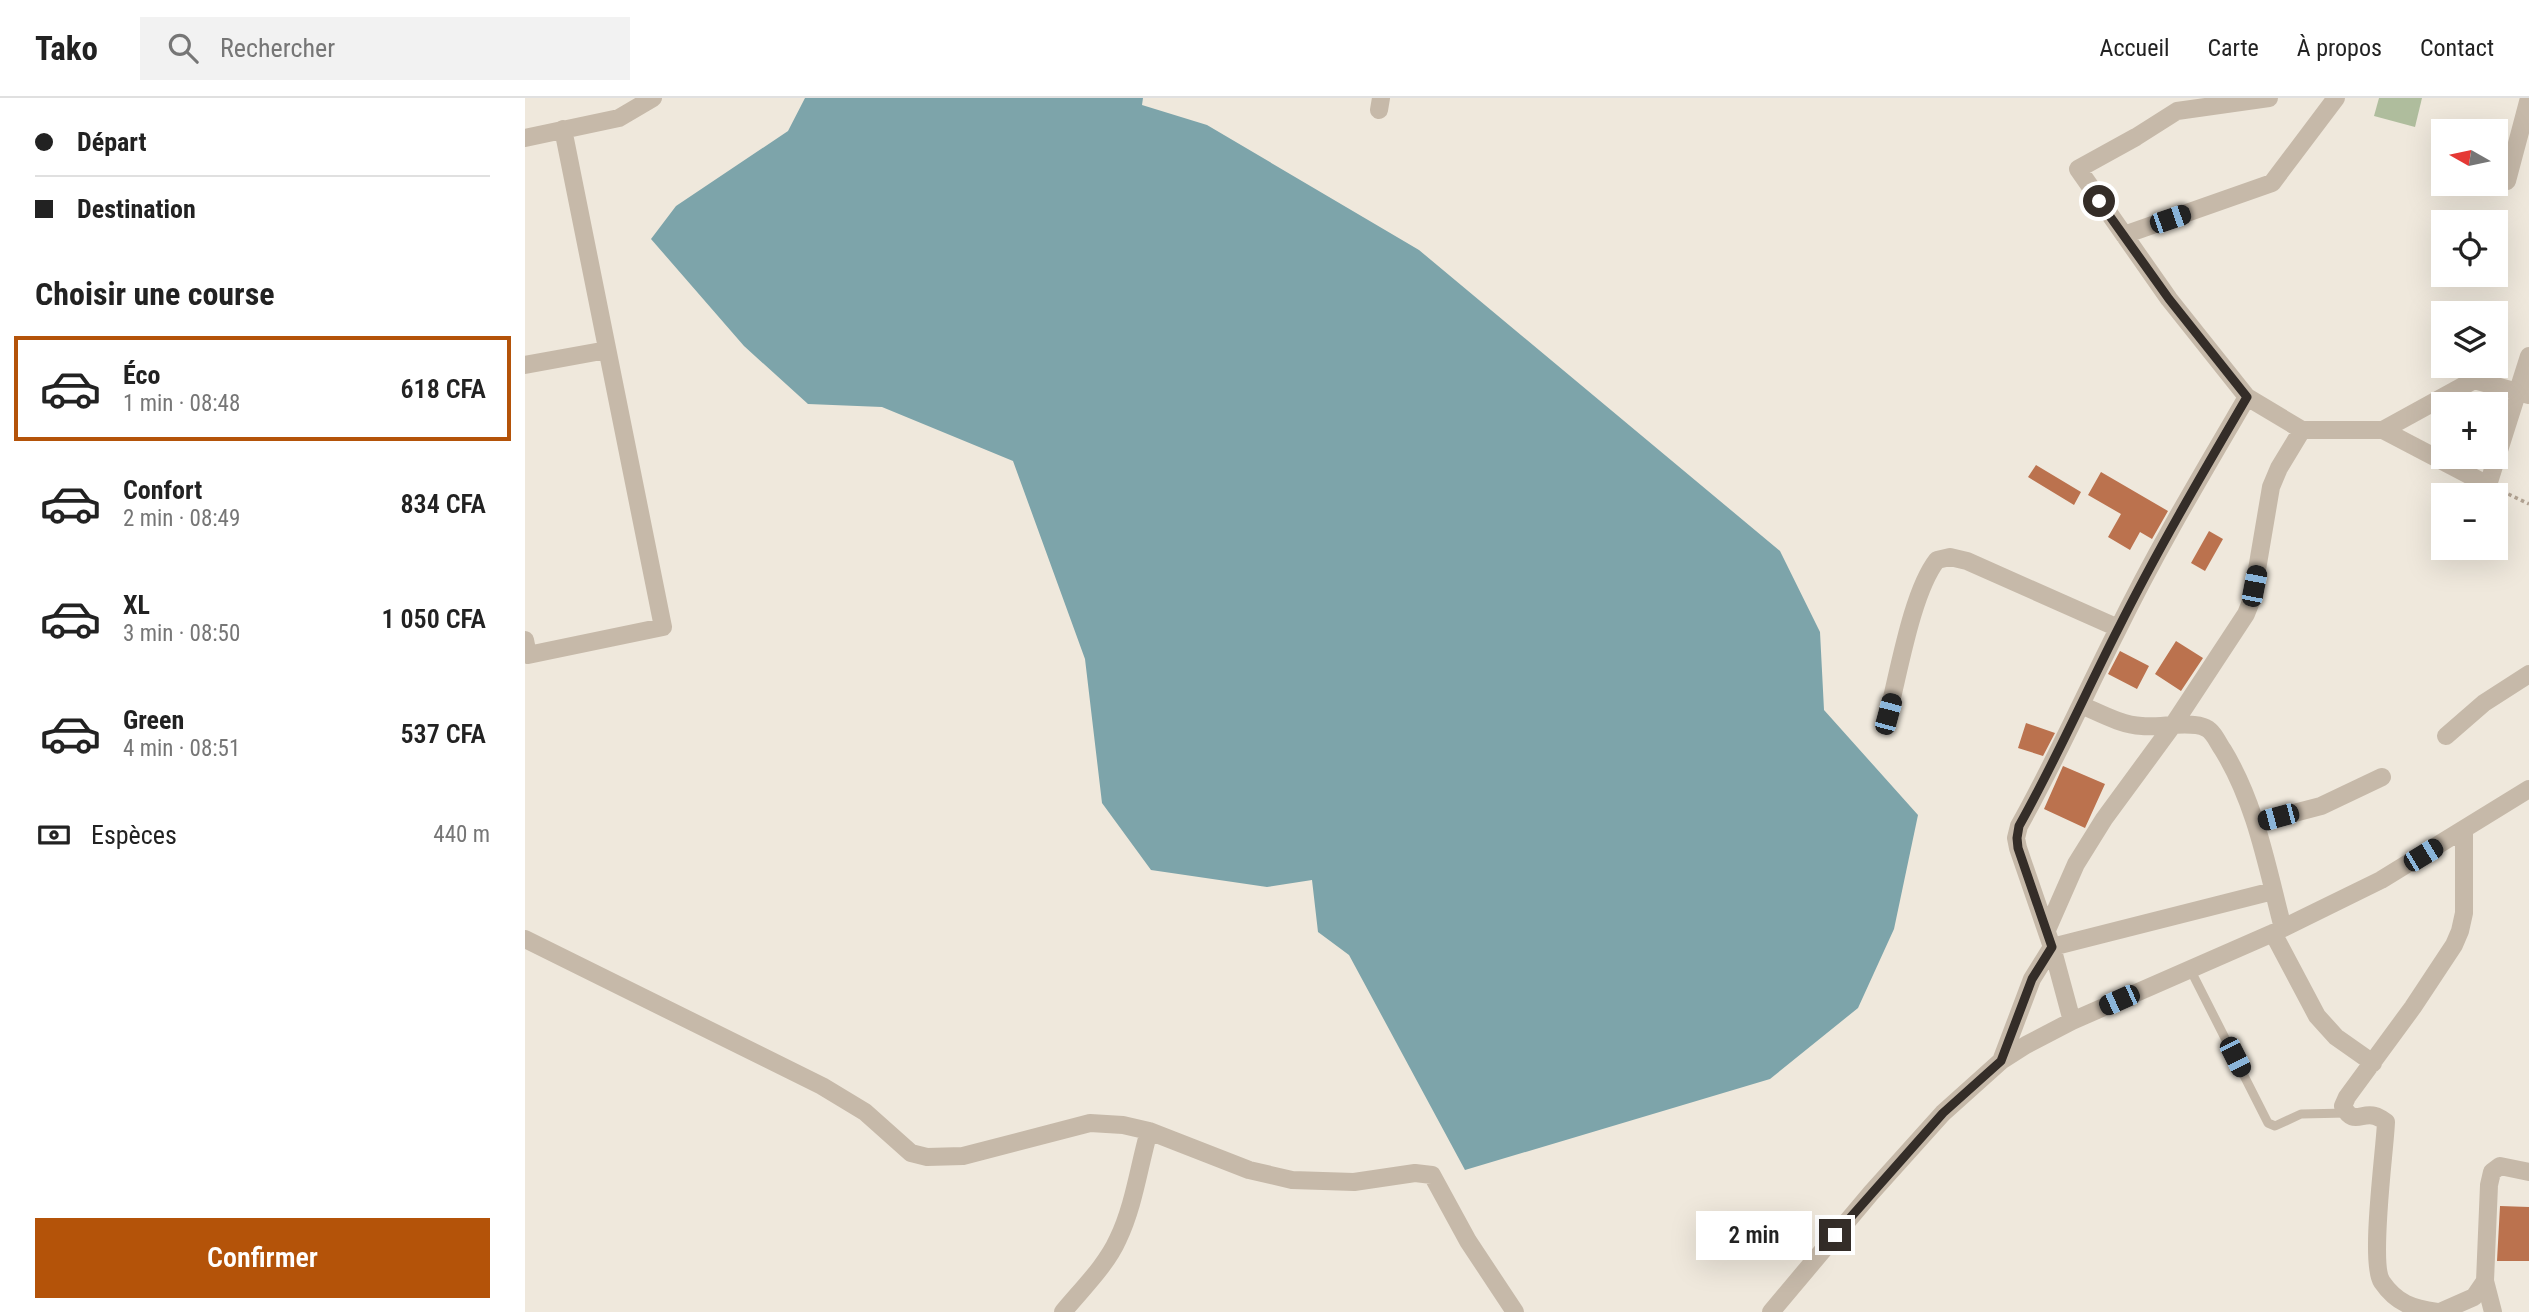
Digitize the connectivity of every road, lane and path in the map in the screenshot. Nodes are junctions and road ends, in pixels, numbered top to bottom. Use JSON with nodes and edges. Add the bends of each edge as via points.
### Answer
{"nodes":[{"id":1,"x":653,"y":98,"type":"edge"},
{"id":2,"x":2269,"y":98,"type":"edge"},
{"id":3,"x":2336,"y":98,"type":"edge"},
{"id":4,"x":2529,"y":98,"type":"edge"},
{"id":5,"x":563,"y":130,"type":"junction"},
{"id":6,"x":525,"y":138,"type":"edge"},
{"id":7,"x":2508,"y":177,"type":"edge"},
{"id":8,"x":2124,"y":234,"type":"junction"},
{"id":9,"x":607,"y":350,"type":"junction"},
{"id":10,"x":2529,"y":356,"type":"edge"},
{"id":11,"x":525,"y":365,"type":"edge"},
{"id":12,"x":2523,"y":393,"type":"edge"},
{"id":13,"x":2247,"y":397,"type":"junction"},
{"id":14,"x":2301,"y":430,"type":"junction"},
{"id":15,"x":2383,"y":430,"type":"junction"},
{"id":16,"x":2484,"y":483,"type":"edge"},
{"id":17,"x":2489,"y":483,"type":"edge"},
{"id":18,"x":2508,"y":494,"type":"edge"},
{"id":19,"x":2529,"y":504,"type":"edge"},
{"id":20,"x":2118,"y":628,"type":"junction"},
{"id":21,"x":525,"y":640,"type":"edge"},
{"id":22,"x":2529,"y":674,"type":"edge"},
{"id":23,"x":2081,"y":705,"type":"junction"},
{"id":24,"x":1888,"y":714,"type":"dead end"},
{"id":25,"x":2173,"y":725,"type":"junction"},
{"id":26,"x":2446,"y":736,"type":"dead end"},
{"id":27,"x":2382,"y":776,"type":"dead end"},
{"id":28,"x":2529,"y":789,"type":"edge"},
{"id":29,"x":2256,"y":823,"type":"junction"},
{"id":30,"x":2465,"y":831,"type":"junction"},
{"id":31,"x":2273,"y":891,"type":"junction"},
{"id":32,"x":2278,"y":930,"type":"junction"},
{"id":33,"x":525,"y":939,"type":"edge"},
{"id":34,"x":2049,"y":939,"type":"junction"},
{"id":35,"x":2190,"y":969,"type":"junction"},
{"id":36,"x":2072,"y":1021,"type":"junction"},
{"id":37,"x":2001,"y":1061,"type":"junction"},
{"id":38,"x":2373,"y":1063,"type":"junction"},
{"id":39,"x":2347,"y":1113,"type":"junction"},
{"id":40,"x":1149,"y":1131,"type":"junction"},
{"id":41,"x":2529,"y":1172,"type":"edge"},
{"id":42,"x":2485,"y":1281,"type":"junction"},
{"id":43,"x":1063,"y":1312,"type":"edge"},
{"id":44,"x":1515,"y":1312,"type":"edge"},
{"id":45,"x":1771,"y":1312,"type":"edge"},
{"id":46,"x":2439,"y":1312,"type":"edge"},
{"id":47,"x":2493,"y":1312,"type":"edge"}],
"edges":[{"from":1,"to":5,"type":"street","via":[[619,118]]},
{"from":2,"to":8,"type":"street","via":[[2177,111],[2078,169]]},
{"from":3,"to":8,"type":"street","via":[[2272,183]]},
{"from":4,"to":7,"type":"street"},
{"from":5,"to":6,"type":"street"},
{"from":5,"to":9,"type":"street"},
{"from":8,"to":13,"type":"street"},
{"from":9,"to":11,"type":"street"},
{"from":9,"to":21,"type":"street","via":[[663,627],[528,655]]},
{"from":10,"to":12,"type":"street"},
{"from":12,"to":15,"type":"street","via":[[2474,380]]},
{"from":12,"to":17,"type":"street"},
{"from":13,"to":14,"type":"street"},
{"from":13,"to":20,"type":"street"},
{"from":14,"to":15,"type":"street"},
{"from":14,"to":25,"type":"street","via":[[2271,487],[2246,614]]},
{"from":15,"to":16,"type":"street"},
{"from":18,"to":19,"type":"path"},
{"from":20,"to":23,"type":"street"},
{"from":20,"to":24,"type":"street","via":[[1966,561],[1937,560],[1917,603]]},
{"from":22,"to":26,"type":"street","via":[[2484,703]]},
{"from":23,"to":25,"type":"street","via":[[2130,724]]},
{"from":23,"to":34,"type":"street","via":[[2017,838]]},
{"from":25,"to":29,"type":"street","via":[[2206,728],[2214,736],[2238,774]]},
{"from":25,"to":34,"type":"street","via":[[2076,864]]},
{"from":27,"to":29,"type":"street","via":[[2321,806]]},
{"from":28,"to":30,"type":"street"},
{"from":29,"to":31,"type":"street"},
{"from":30,"to":32,"type":"street","via":[[2381,880]]},
{"from":30,"to":38,"type":"street","via":[[2460,931]]},
{"from":31,"to":32,"type":"street"},
{"from":31,"to":34,"type":"street"},
{"from":32,"to":35,"type":"street"},
{"from":32,"to":38,"type":"street","via":[[2317,1016],[2336,1037]]},
{"from":33,"to":40,"type":"street","via":[[822,1086],[865,1112],[911,1153],[963,1156],[1090,1123]]},
{"from":34,"to":36,"type":"street"},
{"from":34,"to":37,"type":"street"},
{"from":35,"to":36,"type":"street"},
{"from":35,"to":39,"type":"lane","via":[[2268,1123],[2276,1126],[2301,1114]]},
{"from":36,"to":37,"type":"street"},
{"from":37,"to":45,"type":"street","via":[[1943,1113]]},
{"from":38,"to":39,"type":"street","via":[[2347,1097],[2343,1106]]},
{"from":39,"to":46,"type":"street","via":[[2356,1118],[2374,1115],[2386,1122],[2375,1244],[2381,1281],[2408,1307]]},
{"from":40,"to":43,"type":"street","via":[[1118,1241]]},
{"from":40,"to":44,"type":"street","via":[[1249,1170],[1292,1180],[1354,1182],[1415,1173],[1432,1175]]},
{"from":41,"to":42,"type":"street","via":[[2500,1166],[2492,1172]]},
{"from":42,"to":46,"type":"street","via":[[2474,1297]]},
{"from":42,"to":47,"type":"street"}]}
